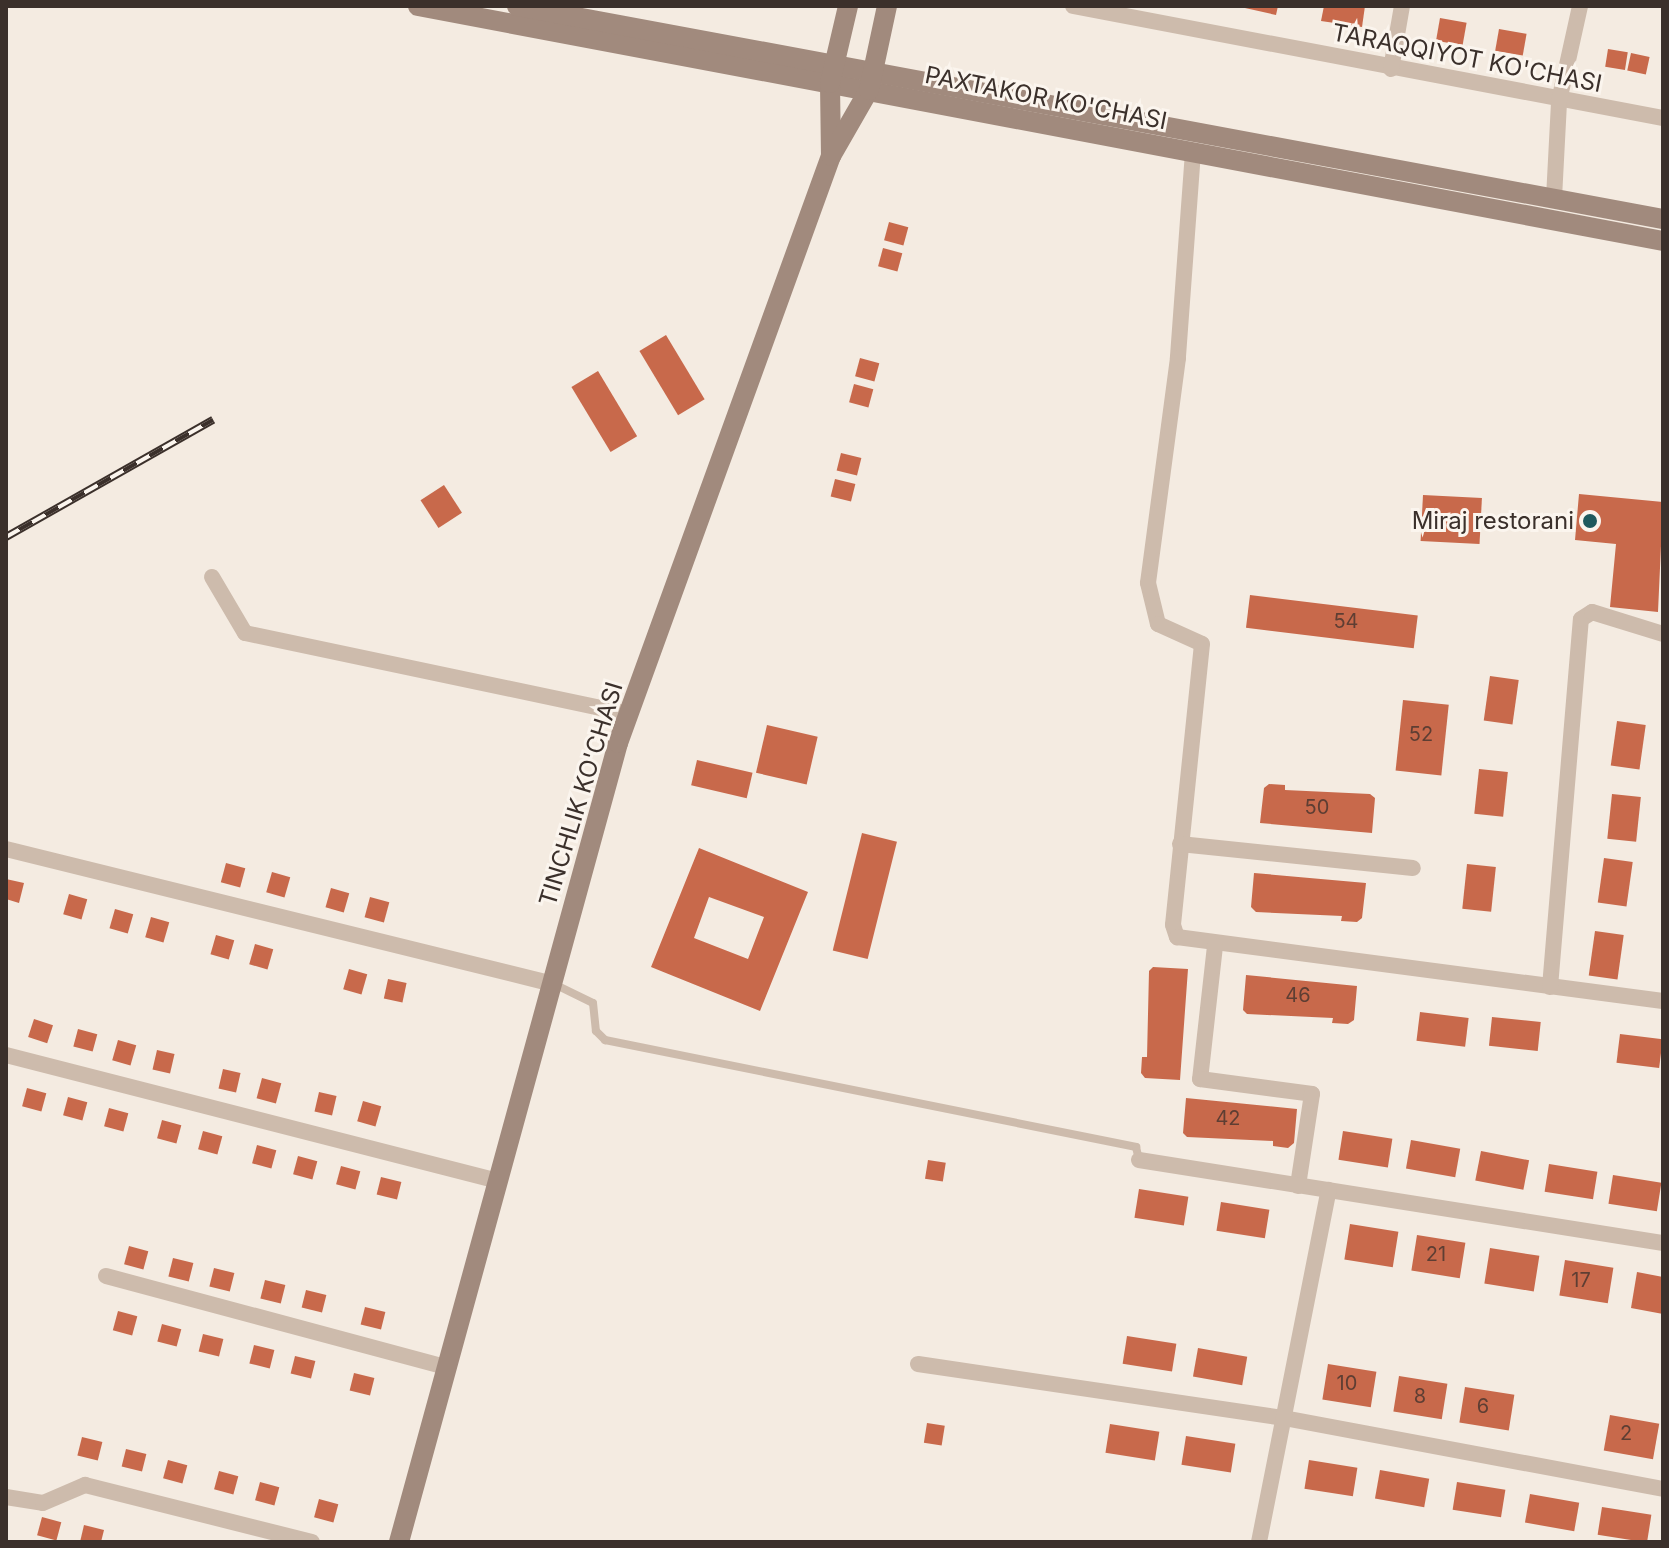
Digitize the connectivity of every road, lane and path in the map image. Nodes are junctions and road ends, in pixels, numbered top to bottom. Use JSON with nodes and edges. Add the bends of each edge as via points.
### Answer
{"nodes":[{"id":1,"x":418,"y":6,"type":"edge"},
{"id":2,"x":517,"y":6,"type":"edge"},
{"id":3,"x":848,"y":6,"type":"edge"},
{"id":4,"x":887,"y":6,"type":"edge"},
{"id":5,"x":1073,"y":6,"type":"edge"},
{"id":6,"x":1402,"y":6,"type":"edge"},
{"id":7,"x":1580,"y":6,"type":"edge"},
{"id":8,"x":1127,"y":11,"type":"edge"},
{"id":9,"x":1391,"y":69,"type":"junction"},
{"id":10,"x":832,"y":74,"type":"junction"},
{"id":11,"x":871,"y":81,"type":"junction"},
{"id":12,"x":1559,"y":101,"type":"junction"},
{"id":13,"x":1663,"y":118,"type":"edge"},
{"id":14,"x":1193,"y":152,"type":"junction"},
{"id":15,"x":831,"y":156,"type":"junction"},
{"id":16,"x":1554,"y":198,"type":"junction"},
{"id":17,"x":1663,"y":219,"type":"edge"},
{"id":18,"x":1663,"y":241,"type":"edge"},
{"id":19,"x":212,"y":577,"type":"dead end"},
{"id":20,"x":1663,"y":634,"type":"edge"},
{"id":21,"x":629,"y":714,"type":"junction"},
{"id":22,"x":1180,"y":844,"type":"junction"},
{"id":23,"x":6,"y":849,"type":"edge"},
{"id":24,"x":1413,"y":868,"type":"dead end"},
{"id":25,"x":1215,"y":946,"type":"junction"},
{"id":26,"x":553,"y":984,"type":"junction"},
{"id":27,"x":1550,"y":987,"type":"junction"},
{"id":28,"x":1663,"y":1001,"type":"edge"},
{"id":29,"x":6,"y":1055,"type":"edge"},
{"id":30,"x":1139,"y":1160,"type":"joint"},
{"id":31,"x":498,"y":1181,"type":"junction"},
{"id":32,"x":1298,"y":1186,"type":"junction"},
{"id":33,"x":1329,"y":1190,"type":"junction"},
{"id":34,"x":1663,"y":1243,"type":"edge"},
{"id":35,"x":106,"y":1276,"type":"dead end"},
{"id":36,"x":918,"y":1364,"type":"dead end"},
{"id":37,"x":446,"y":1367,"type":"junction"},
{"id":38,"x":1284,"y":1418,"type":"junction"},
{"id":39,"x":1663,"y":1489,"type":"edge"},
{"id":40,"x":6,"y":1497,"type":"edge"},
{"id":41,"x":312,"y":1542,"type":"edge"},
{"id":42,"x":399,"y":1542,"type":"edge"},
{"id":43,"x":1259,"y":1542,"type":"edge"}],
"edges":[{"from":1,"to":10,"type":"main road","name":"PAXTAKOR KO'CHASI"},
{"from":2,"to":10,"type":"main road","name":"PAXTAKOR KO'CHASI"},
{"from":3,"to":10,"type":"main road","name":"TINCHLIK KO'CHASI"},
{"from":4,"to":11,"type":"main road","name":"TINCHLIK KO'CHASI"},
{"from":5,"to":8,"type":"street","name":"TARAQQIYOT KO'CHASI"},
{"from":6,"to":9,"type":"street"},
{"from":7,"to":12,"type":"street"},
{"from":8,"to":9,"type":"street","name":"TARAQQIYOT KO'CHASI"},
{"from":9,"to":12,"type":"street","name":"TARAQQIYOT KO'CHASI"},
{"from":10,"to":11,"type":"main road","name":"PAXTAKOR KO'CHASI"},
{"from":10,"to":15,"type":"main road","name":"TINCHLIK KO'CHASI"},
{"from":11,"to":14,"type":"main road","name":"PAXTAKOR KO'CHASI"},
{"from":11,"to":15,"type":"main road","name":"TINCHLIK KO'CHASI"},
{"from":11,"to":16,"type":"main road","name":"PAXTAKOR KO'CHASI"},
{"from":12,"to":13,"type":"street","name":"TARAQQIYOT KO'CHASI"},
{"from":12,"to":16,"type":"street"},
{"from":14,"to":18,"type":"main road","name":"PAXTAKOR KO'CHASI"},
{"from":14,"to":22,"type":"street","via":[[1178,358],[1148,583],[1158,624],[1202,644]]},
{"from":15,"to":21,"type":"main road","name":"TINCHLIK KO'CHASI"},
{"from":16,"to":17,"type":"main road","name":"PAXTAKOR KO'CHASI"},
{"from":19,"to":21,"type":"street","via":[[245,633]]},
{"from":20,"to":27,"type":"street","via":[[1592,612],[1581,619]]},
{"from":21,"to":26,"type":"main road","name":"TINCHLIK KO'CHASI"},
{"from":22,"to":24,"type":"street"},
{"from":22,"to":25,"type":"street","via":[[1173,925],[1177,937]]},
{"from":23,"to":26,"type":"street"},
{"from":25,"to":27,"type":"street"},
{"from":25,"to":32,"type":"street","via":[[1200,1079],[1312,1094]]},
{"from":26,"to":30,"type":"lane","via":[[593,1003],[596,1031],[605,1040],[1136,1147]]},
{"from":26,"to":31,"type":"main road","name":"TINCHLIK KO'CHASI"},
{"from":27,"to":28,"type":"street"},
{"from":29,"to":31,"type":"street"},
{"from":30,"to":32,"type":"street"},
{"from":31,"to":37,"type":"main road","name":"TINCHLIK KO'CHASI"},
{"from":32,"to":33,"type":"street"},
{"from":33,"to":34,"type":"street"},
{"from":33,"to":38,"type":"street"},
{"from":35,"to":37,"type":"street"},
{"from":36,"to":38,"type":"street"},
{"from":37,"to":42,"type":"main road","name":"TINCHLIK KO'CHASI"},
{"from":38,"to":39,"type":"street"},
{"from":38,"to":43,"type":"street"},
{"from":40,"to":41,"type":"street","via":[[43,1503],[85,1485]]}]}
